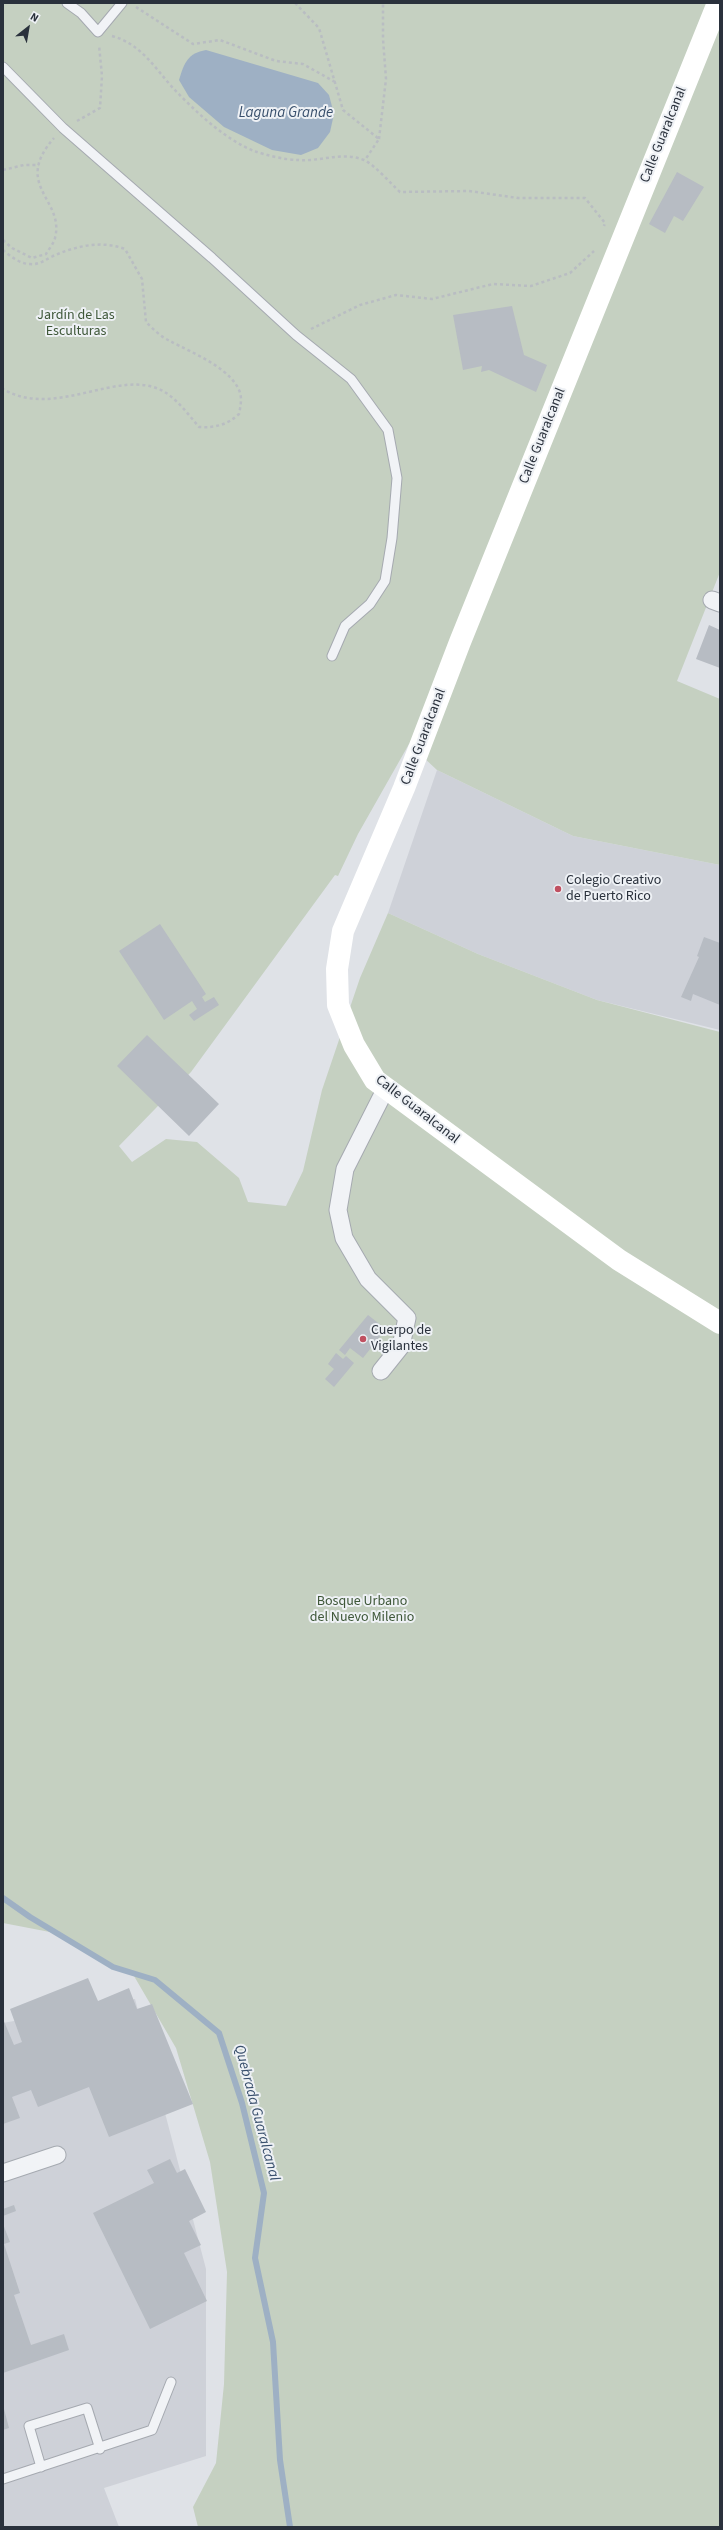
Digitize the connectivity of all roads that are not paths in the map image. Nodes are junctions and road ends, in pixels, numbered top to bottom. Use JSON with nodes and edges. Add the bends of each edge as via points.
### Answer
{"nodes":[{"id":1,"x":67,"y":3,"type":"edge"},
{"id":2,"x":122,"y":3,"type":"edge"},
{"id":3,"x":718,"y":3,"type":"edge"},
{"id":4,"x":3,"y":67,"type":"edge"},
{"id":5,"x":332,"y":656,"type":"dead end"},
{"id":6,"x":386,"y":1088,"type":"junction"},
{"id":7,"x":720,"y":1323,"type":"edge"},
{"id":8,"x":381,"y":1371,"type":"dead end"},
{"id":9,"x":57,"y":2155,"type":"dead end"},
{"id":10,"x":3,"y":2173,"type":"edge"},
{"id":11,"x":171,"y":2382,"type":"dead end"},
{"id":12,"x":100,"y":2449,"type":"junction"},
{"id":13,"x":41,"y":2467,"type":"junction"},
{"id":14,"x":3,"y":2479,"type":"edge"}],
"edges":[{"from":1,"to":2,"type":"lane","via":[[81,12],[98,32]]},
{"from":3,"to":6,"type":"street","name":"Calle Guaralcanal","via":[[460,642],[404,788],[343,931],[338,969],[338,1005],[354,1045],[375,1080]]},
{"from":4,"to":5,"type":"lane","via":[[63,128],[296,335],[351,379],[388,430],[397,478],[392,538],[384,581],[370,604],[345,626]]},
{"from":6,"to":7,"type":"street","name":"Calle Guaralcanal","via":[[619,1260]]},
{"from":6,"to":8,"type":"street","via":[[344,1169],[338,1210],[344,1238],[368,1279],[407,1318],[401,1346]]},
{"from":9,"to":10,"type":"street"},
{"from":11,"to":12,"type":"lane","via":[[152,2430]]},
{"from":12,"to":13,"type":"lane"},
{"from":12,"to":13,"type":"lane","via":[[87,2408],[29,2426]]},
{"from":13,"to":14,"type":"lane"}]}
